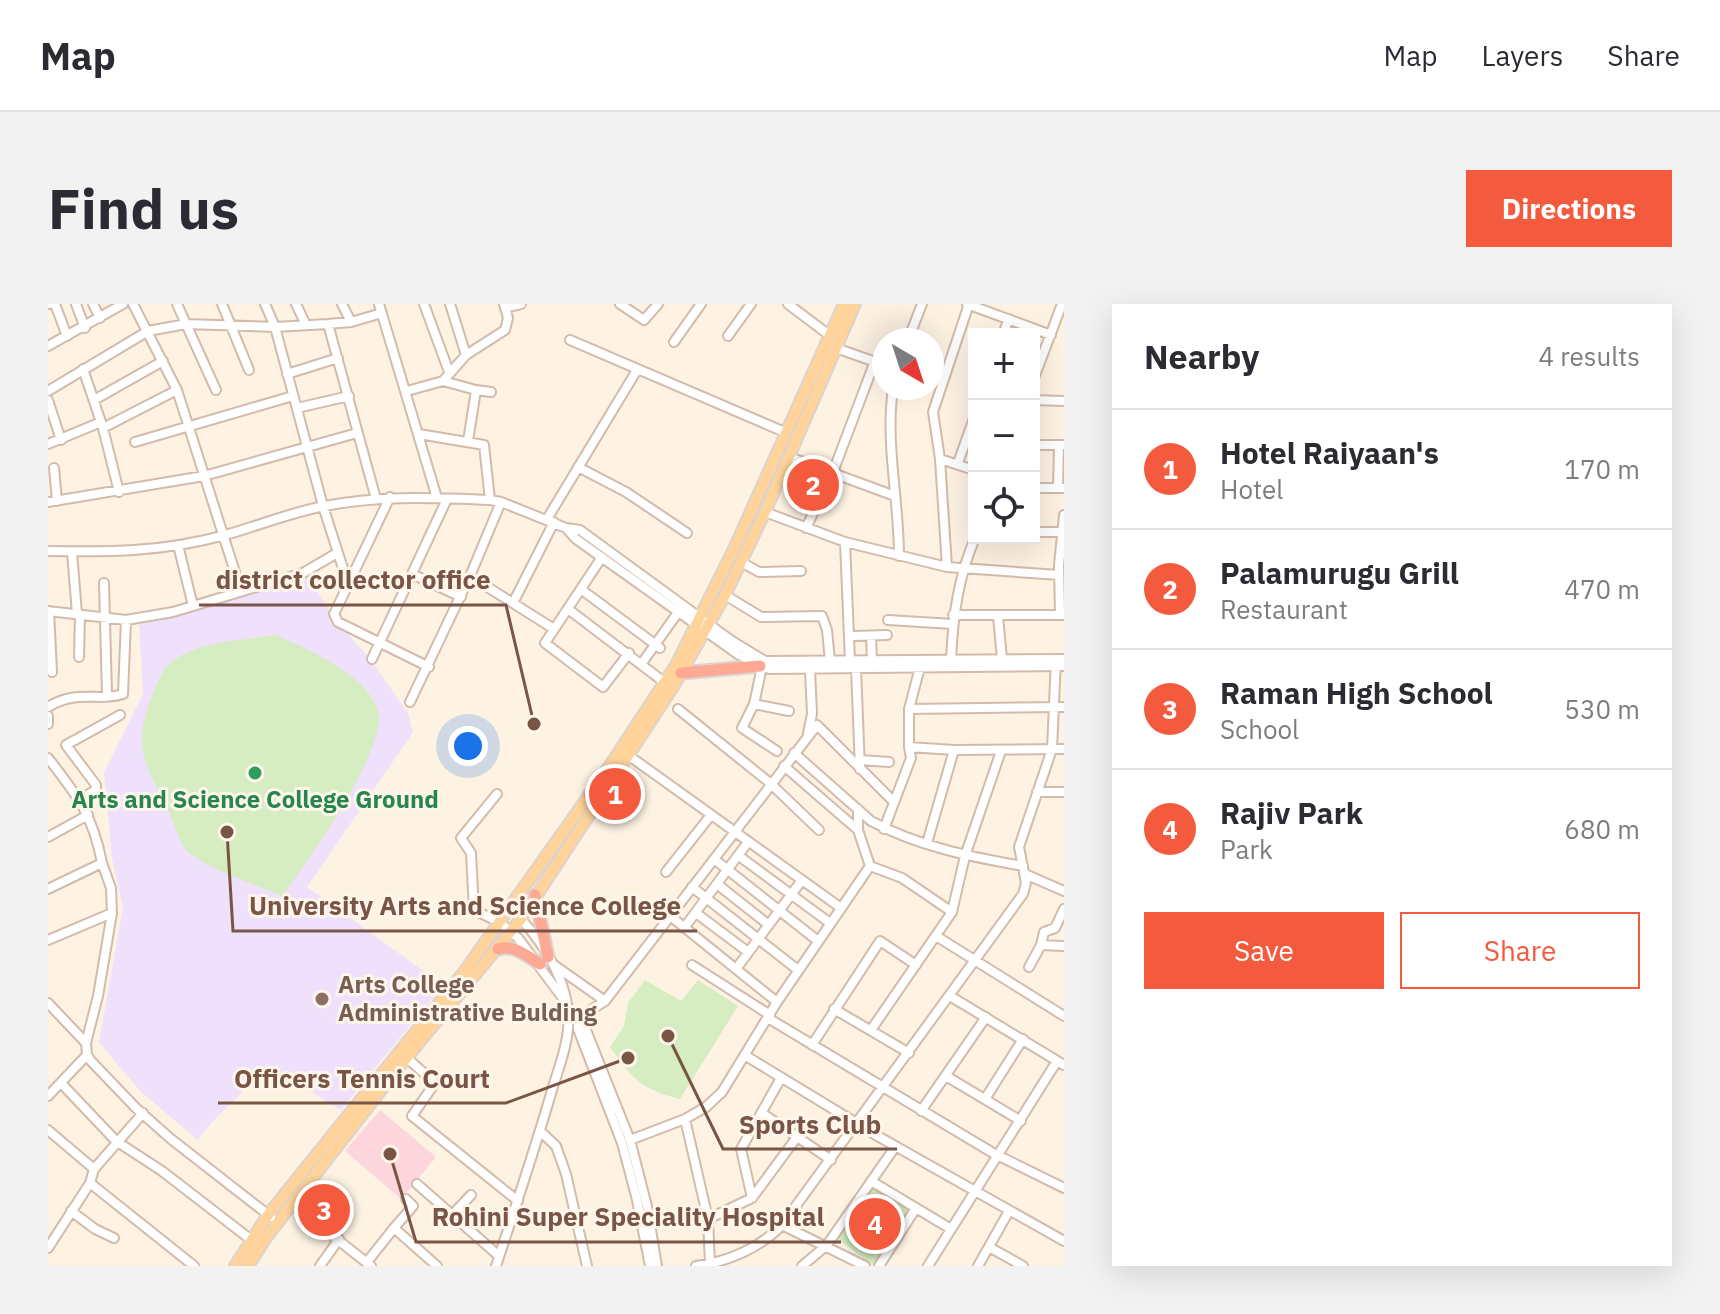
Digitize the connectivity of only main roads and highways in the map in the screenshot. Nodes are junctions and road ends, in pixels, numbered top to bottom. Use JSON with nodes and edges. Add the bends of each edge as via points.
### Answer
{"nodes":[{"id":1,"x":844,"y":304,"type":"edge"},
{"id":2,"x":855,"y":304,"type":"edge"},
{"id":3,"x":703,"y":624,"type":"junction"},
{"id":4,"x":761,"y":666,"type":"road end"},
{"id":5,"x":681,"y":673,"type":"junction"},
{"id":6,"x":609,"y":775,"type":"junction"},
{"id":7,"x":594,"y":798,"type":"junction"},
{"id":8,"x":535,"y":895,"type":"junction"},
{"id":9,"x":498,"y":949,"type":"junction"},
{"id":10,"x":235,"y":1266,"type":"edge"},
{"id":11,"x":248,"y":1266,"type":"edge"}],
"edges":[{"from":1,"to":3,"type":"main road"},
{"from":2,"to":3,"type":"main road","via":[[765,512],[725,595]]},
{"from":3,"to":5,"type":"main road"},
{"from":3,"to":6,"type":"main road"},
{"from":4,"to":5,"type":"highway"},
{"from":5,"to":6,"type":"main road"},
{"from":6,"to":7,"type":"main road"},
{"from":7,"to":8,"type":"main road"},
{"from":7,"to":10,"type":"main road","via":[[464,972],[268,1215]]},
{"from":8,"to":9,"type":"main road"},
{"from":8,"to":9,"type":"highway","via":[[547,962],[516,949]]},
{"from":9,"to":11,"type":"main road"}]}
